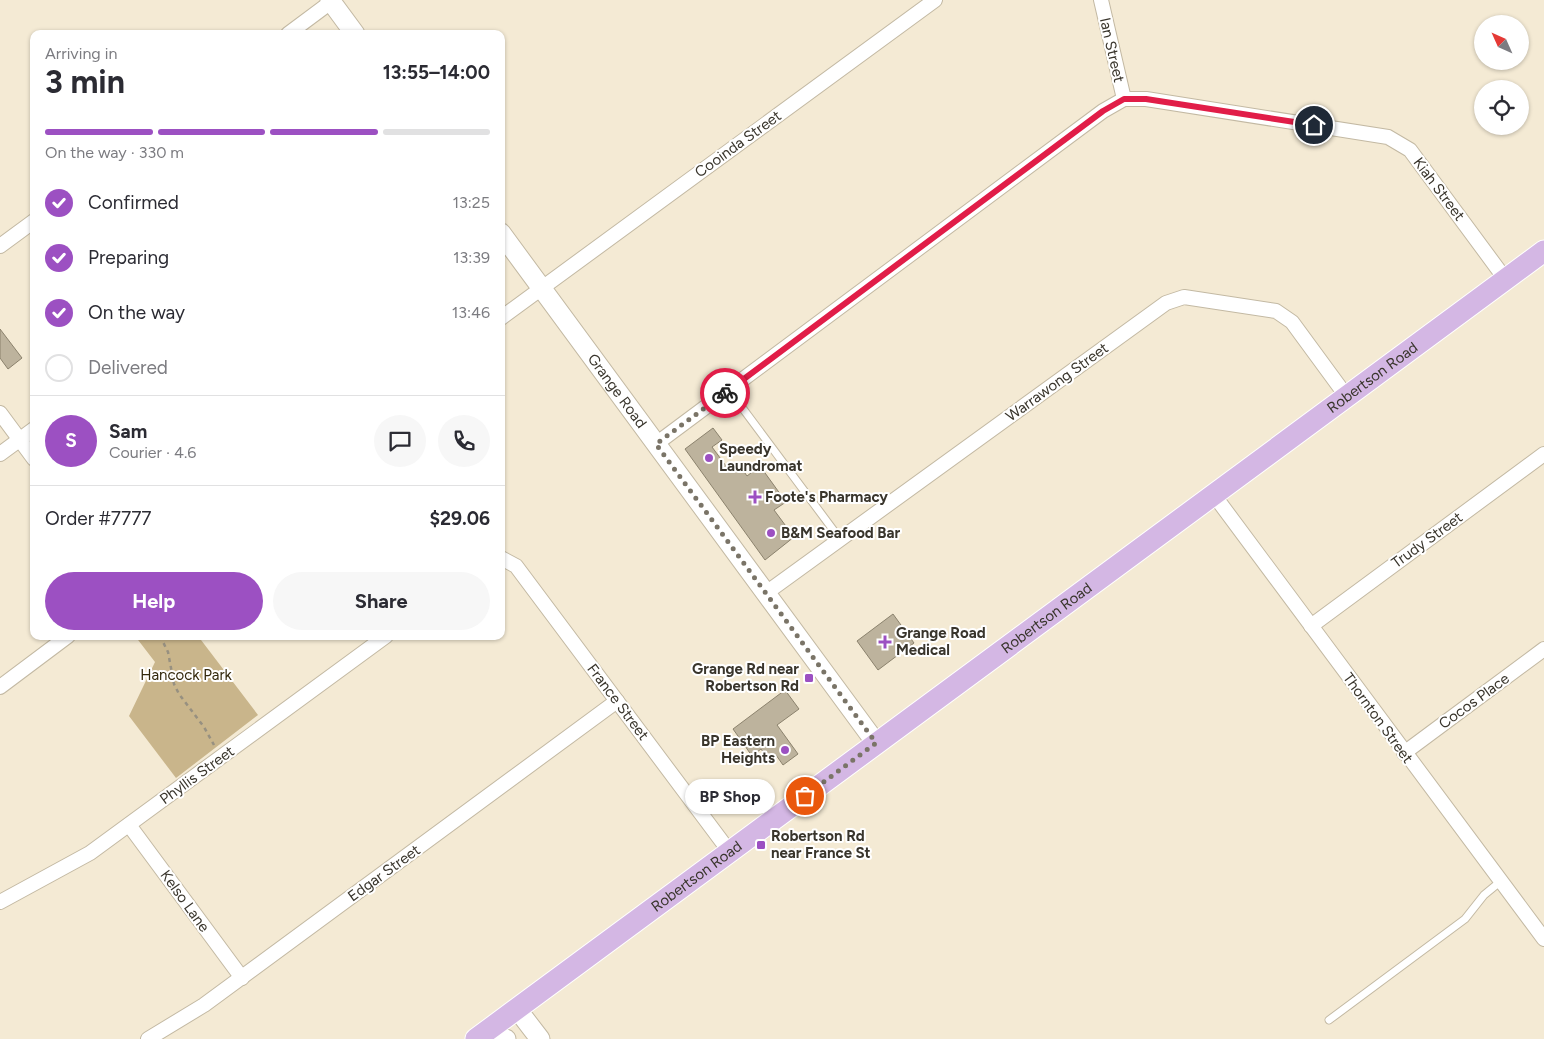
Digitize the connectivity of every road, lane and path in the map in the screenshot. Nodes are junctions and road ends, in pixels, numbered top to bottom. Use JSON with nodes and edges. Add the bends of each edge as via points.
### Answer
{"nodes":[{"id":1,"x":935,"y":0,"type":"edge"},
{"id":2,"x":1101,"y":0,"type":"edge"},
{"id":3,"x":331,"y":1,"type":"edge"},
{"id":4,"x":293,"y":30,"type":"edge"},
{"id":5,"x":352,"y":30,"type":"edge"},
{"id":6,"x":1124,"y":99,"type":"junction"},
{"id":7,"x":30,"y":224,"type":"edge"},
{"id":8,"x":505,"y":238,"type":"edge"},
{"id":9,"x":0,"y":246,"type":"edge"},
{"id":10,"x":1544,"y":251,"type":"edge"},
{"id":11,"x":1506,"y":280,"type":"junction"},
{"id":12,"x":542,"y":288,"type":"junction"},
{"id":13,"x":505,"y":315,"type":"edge"},
{"id":14,"x":729,"y":390,"type":"junction"},
{"id":15,"x":1347,"y":397,"type":"junction"},
{"id":16,"x":0,"y":413,"type":"edge"},
{"id":17,"x":30,"y":432,"type":"edge"},
{"id":18,"x":20,"y":440,"type":"junction"},
{"id":19,"x":656,"y":444,"type":"junction"},
{"id":20,"x":0,"y":454,"type":"edge"},
{"id":21,"x":30,"y":454,"type":"edge"},
{"id":22,"x":1544,"y":454,"type":"edge"},
{"id":23,"x":1214,"y":495,"type":"junction"},
{"id":24,"x":840,"y":539,"type":"junction"},
{"id":25,"x":505,"y":560,"type":"edge"},
{"id":26,"x":766,"y":593,"type":"junction"},
{"id":27,"x":1311,"y":626,"type":"junction"},
{"id":28,"x":63,"y":640,"type":"edge"},
{"id":29,"x":162,"y":640,"type":"edge"},
{"id":30,"x":381,"y":640,"type":"edge"},
{"id":31,"x":1544,"y":650,"type":"edge"},
{"id":32,"x":0,"y":687,"type":"edge"},
{"id":33,"x":617,"y":701,"type":"junction"},
{"id":34,"x":876,"y":743,"type":"junction"},
{"id":35,"x":1404,"y":753,"type":"junction"},
{"id":36,"x":221,"y":757,"type":"junction"},
{"id":37,"x":129,"y":825,"type":"junction"},
{"id":38,"x":729,"y":851,"type":"junction"},
{"id":39,"x":1501,"y":882,"type":"junction"},
{"id":40,"x":0,"y":902,"type":"edge"},
{"id":41,"x":1544,"y":939,"type":"edge"},
{"id":42,"x":242,"y":978,"type":"junction"},
{"id":43,"x":517,"y":1009,"type":"junction"},
{"id":44,"x":1329,"y":1020,"type":"dead end"},
{"id":45,"x":479,"y":1037,"type":"edge"},
{"id":46,"x":148,"y":1039,"type":"edge"},
{"id":47,"x":506,"y":1039,"type":"edge"},
{"id":48,"x":540,"y":1039,"type":"edge"}],
"edges":[{"from":1,"to":12,"type":"street","name":"Cooinda Street"},
{"from":2,"to":6,"type":"street","name":"Ian Street"},
{"from":3,"to":4,"type":"street"},
{"from":3,"to":5,"type":"main road"},
{"from":6,"to":11,"type":"street","name":"Kiah Street","via":[[1146,99],[1388,137],[1410,150]]},
{"from":6,"to":14,"type":"street","via":[[1095,117]]},
{"from":7,"to":9,"type":"street"},
{"from":8,"to":12,"type":"main road","name":"Grange Road"},
{"from":10,"to":11,"type":"main road","name":"Robertson Road"},
{"from":11,"to":15,"type":"main road","name":"Robertson Road"},
{"from":12,"to":13,"type":"street","name":"Cooinda Street"},
{"from":12,"to":19,"type":"main road","name":"Grange Road"},
{"from":14,"to":19,"type":"street"},
{"from":14,"to":24,"type":"lane"},
{"from":15,"to":23,"type":"main road","name":"Robertson Road"},
{"from":15,"to":24,"type":"street","name":"Warrawong Street","via":[[1292,322],[1276,311],[1184,297],[1166,303]]},
{"from":16,"to":18,"type":"street"},
{"from":17,"to":18,"type":"street"},
{"from":18,"to":20,"type":"street"},
{"from":18,"to":21,"type":"street"},
{"from":19,"to":26,"type":"main road","name":"Grange Road"},
{"from":22,"to":27,"type":"street","name":"Trudy Street"},
{"from":23,"to":27,"type":"street","name":"Thornton Street"},
{"from":23,"to":34,"type":"main road","name":"Robertson Road"},
{"from":24,"to":26,"type":"street","name":"Warrawong Street"},
{"from":25,"to":33,"type":"street","name":"France Street","via":[[516,566]]},
{"from":26,"to":34,"type":"main road","name":"Grange Road"},
{"from":27,"to":35,"type":"street","name":"Thornton Street"},
{"from":28,"to":32,"type":"street"},
{"from":29,"to":36,"type":"path","via":[[179,694]]},
{"from":30,"to":36,"type":"street","name":"Phyllis Street"},
{"from":31,"to":35,"type":"street","name":"Cocos Place"},
{"from":33,"to":38,"type":"street","name":"France Street"},
{"from":33,"to":42,"type":"street","name":"Edgar Street"},
{"from":34,"to":38,"type":"main road","name":"Robertson Road"},
{"from":35,"to":39,"type":"street","name":"Thornton Street"},
{"from":36,"to":37,"type":"street","name":"Phyllis Street"},
{"from":37,"to":40,"type":"street","name":"Phyllis Street","via":[[90,853]]},
{"from":37,"to":42,"type":"street","name":"Kelso Lane"},
{"from":38,"to":43,"type":"main road","name":"Robertson Road"},
{"from":39,"to":41,"type":"street","name":"Thornton Street"},
{"from":39,"to":44,"type":"lane","via":[[1484,895],[1465,919]]},
{"from":42,"to":46,"type":"street","name":"Edgar Street"},
{"from":43,"to":45,"type":"main road","name":"Robertson Road"},
{"from":43,"to":48,"type":"main road"},
{"from":45,"to":47,"type":"main road"}]}
